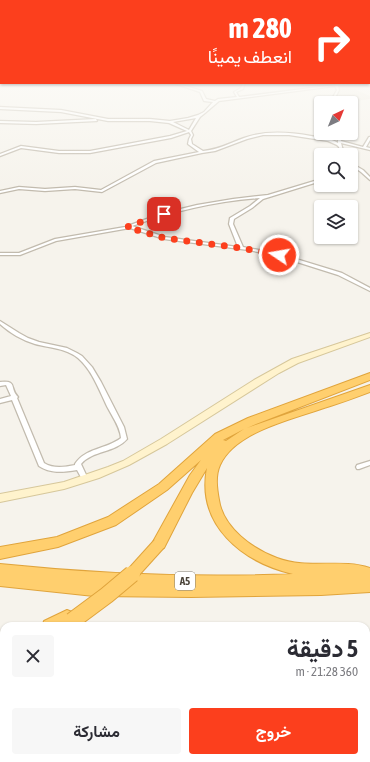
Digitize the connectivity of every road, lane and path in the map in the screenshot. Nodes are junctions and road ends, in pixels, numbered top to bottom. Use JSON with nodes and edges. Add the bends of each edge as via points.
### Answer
{"nodes":[{"id":1,"x":92,"y":118,"type":"edge"},
{"id":2,"x":191,"y":118,"type":"edge"},
{"id":3,"x":198,"y":118,"type":"edge"},
{"id":4,"x":103,"y":120,"type":"junction"},
{"id":5,"x":0,"y":122,"type":"edge"},
{"id":6,"x":170,"y":122,"type":"junction"},
{"id":7,"x":190,"y":131,"type":"junction"},
{"id":8,"x":370,"y":138,"type":"edge"},
{"id":9,"x":340,"y":142,"type":"joint"},
{"id":10,"x":340,"y":147,"type":"joint"},
{"id":11,"x":364,"y":148,"type":"junction"},
{"id":12,"x":370,"y":149,"type":"edge"},
{"id":13,"x":202,"y":152,"type":"junction"},
{"id":14,"x":0,"y":156,"type":"edge"},
{"id":15,"x":358,"y":168,"type":"edge"},
{"id":16,"x":370,"y":179,"type":"edge"},
{"id":17,"x":314,"y":182,"type":"edge"},
{"id":18,"x":0,"y":192,"type":"edge"},
{"id":19,"x":269,"y":196,"type":"junction"},
{"id":20,"x":127,"y":227,"type":"junction"},
{"id":21,"x":241,"y":248,"type":"junction"},
{"id":22,"x":0,"y":254,"type":"edge"},
{"id":23,"x":370,"y":290,"type":"edge"},
{"id":24,"x":0,"y":322,"type":"edge"},
{"id":25,"x":370,"y":335,"type":"edge"},
{"id":26,"x":370,"y":376,"type":"edge"},
{"id":27,"x":0,"y":384,"type":"edge"},
{"id":28,"x":370,"y":388,"type":"edge"},
{"id":29,"x":15,"y":397,"type":"junction"},
{"id":30,"x":0,"y":401,"type":"edge"},
{"id":31,"x":251,"y":429,"type":"junction"},
{"id":32,"x":230,"y":431,"type":"junction"},
{"id":33,"x":370,"y":463,"type":"edge"},
{"id":34,"x":79,"y":467,"type":"junction"},
{"id":35,"x":359,"y":467,"type":"dead end"},
{"id":36,"x":85,"y":479,"type":"junction"},
{"id":37,"x":0,"y":498,"type":"edge"},
{"id":38,"x":156,"y":543,"type":"junction"},
{"id":39,"x":0,"y":553,"type":"edge"},
{"id":40,"x":0,"y":570,"type":"edge"},
{"id":41,"x":370,"y":575,"type":"edge"},
{"id":42,"x":0,"y":580,"type":"edge"},
{"id":43,"x":370,"y":586,"type":"edge"},
{"id":44,"x":68,"y":622,"type":"edge"}],
"edges":[{"from":1,"to":4,"type":"street"},
{"from":2,"to":6,"type":"street"},
{"from":3,"to":7,"type":"street"},
{"from":4,"to":5,"type":"street"},
{"from":4,"to":6,"type":"street"},
{"from":6,"to":7,"type":"street"},
{"from":7,"to":13,"type":"street","via":[[190,144]]},
{"from":7,"to":14,"type":"street","via":[[90,152],[59,152],[21,147]]},
{"from":8,"to":11,"type":"street"},
{"from":9,"to":10,"type":"street"},
{"from":9,"to":11,"type":"street"},
{"from":10,"to":13,"type":"street","via":[[339,144],[328,140],[282,133],[257,135],[229,146]]},
{"from":11,"to":12,"type":"street"},
{"from":13,"to":18,"type":"street","via":[[155,162],[102,191],[75,188],[19,188]]},
{"from":15,"to":16,"type":"street"},
{"from":17,"to":19,"type":"street"},
{"from":19,"to":20,"type":"street","via":[[210,202]]},
{"from":19,"to":21,"type":"street","via":[[262,198],[231,220],[232,229]]},
{"from":20,"to":21,"type":"street","via":[[164,238]]},
{"from":20,"to":22,"type":"street","via":[[55,240],[20,254]]},
{"from":21,"to":23,"type":"street","via":[[279,255],[334,272]]},
{"from":24,"to":34,"type":"street","via":[[28,340],[67,350],[79,356],[94,375],[124,439],[114,446],[82,459]]},
{"from":25,"to":36,"type":"street","via":[[296,361],[276,371],[138,456]]},
{"from":26,"to":32,"type":"highway"},
{"from":27,"to":29,"type":"street","via":[[8,383]]},
{"from":28,"to":31,"type":"highway"},
{"from":29,"to":30,"type":"street"},
{"from":29,"to":34,"type":"street","via":[[41,464],[56,470]]},
{"from":31,"to":38,"type":"highway","via":[[225,443],[202,464]]},
{"from":31,"to":41,"type":"highway","via":[[222,451],[211,477],[214,509],[225,528],[262,558],[288,568],[360,572]]},
{"from":32,"to":38,"type":"highway","via":[[194,466]]},
{"from":32,"to":39,"type":"highway","via":[[210,444],[163,487],[112,521],[58,542]]},
{"from":33,"to":35,"type":"street"},
{"from":34,"to":36,"type":"street"},
{"from":36,"to":37,"type":"street","via":[[39,492]]},
{"from":38,"to":44,"type":"highway","bridge":true,"via":[[140,567],[121,585],[103,601]]},
{"from":40,"to":41,"type":"highway","number":"A5","via":[[83,579],[145,581],[310,580]]},
{"from":42,"to":43,"type":"highway","number":"A5","via":[[94,590],[221,591]]}]}
